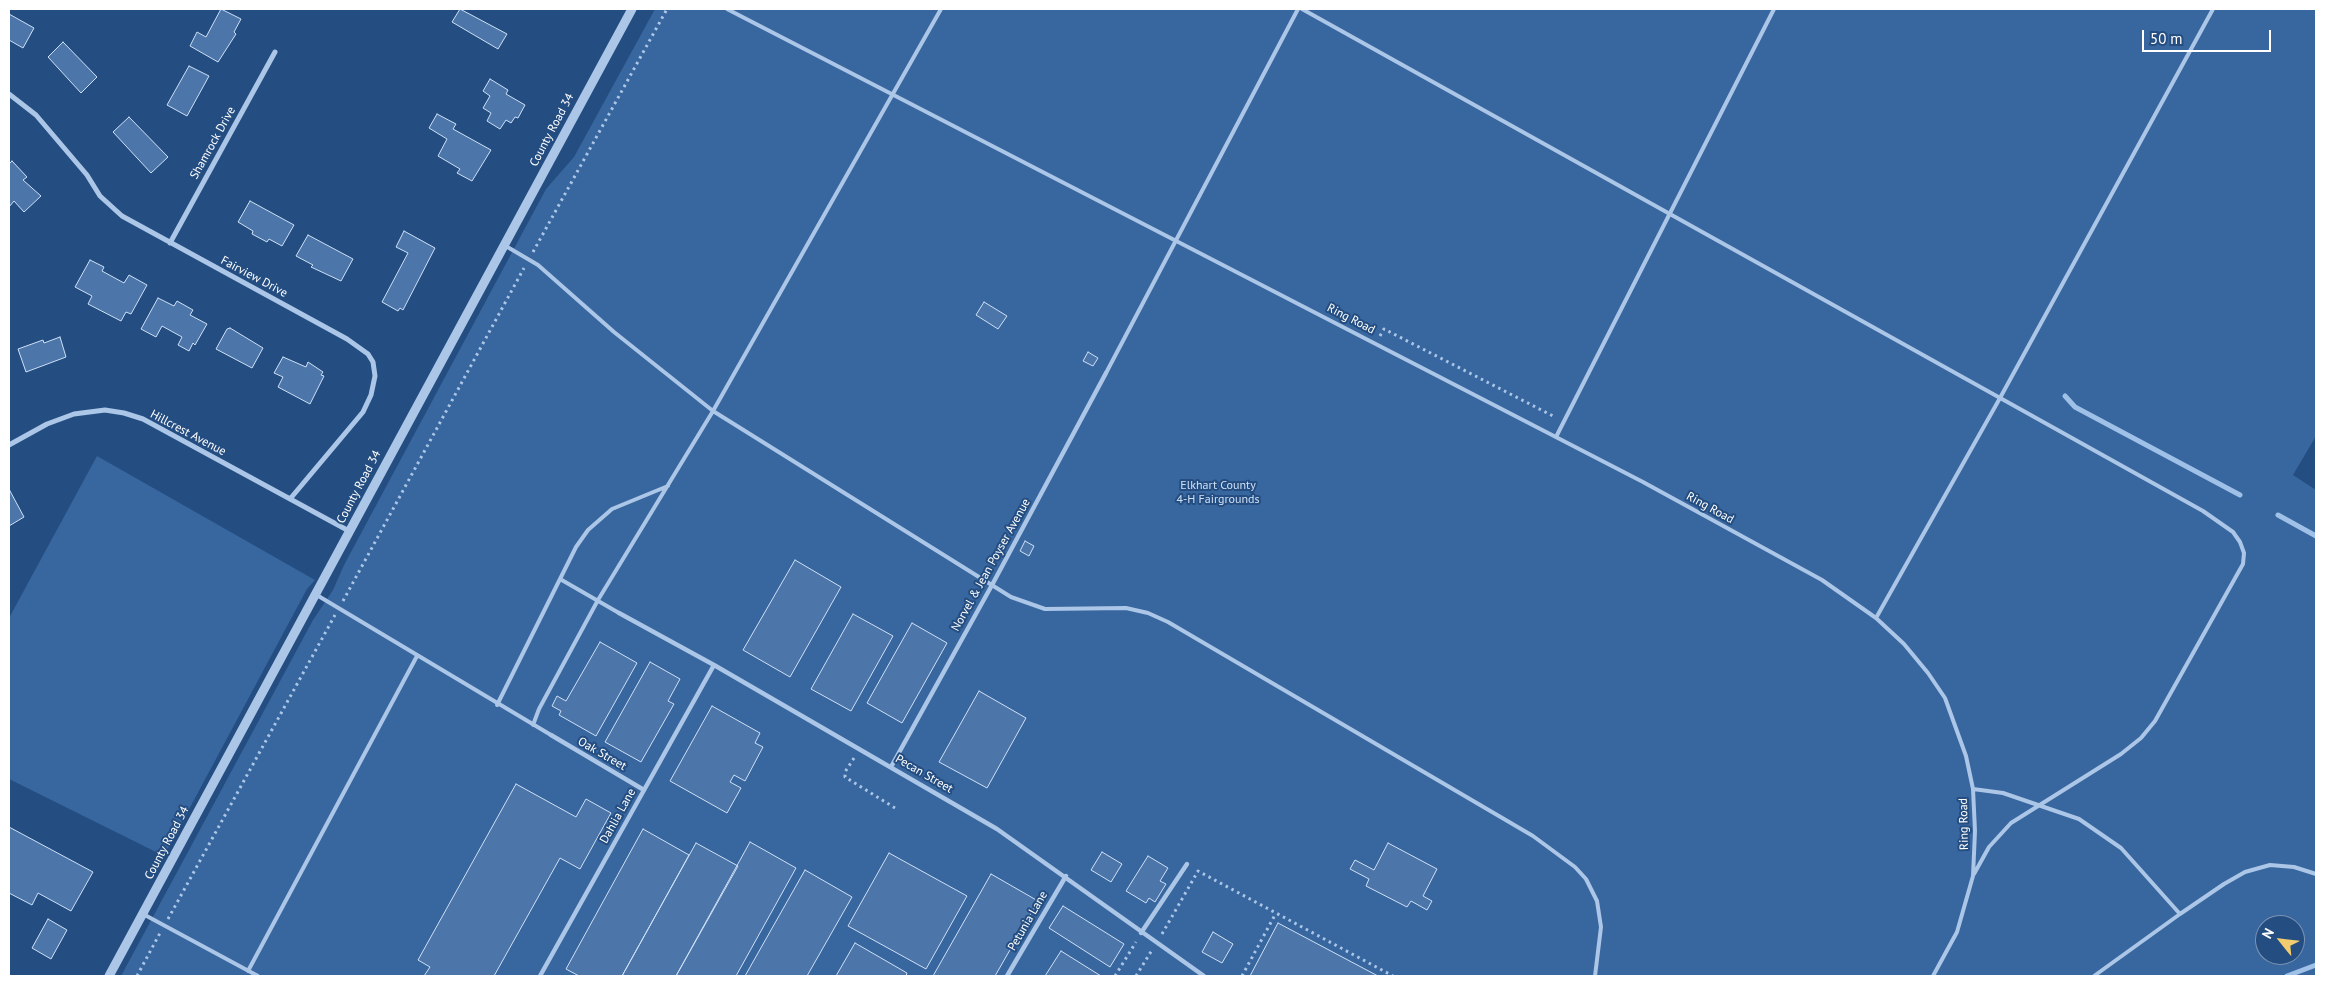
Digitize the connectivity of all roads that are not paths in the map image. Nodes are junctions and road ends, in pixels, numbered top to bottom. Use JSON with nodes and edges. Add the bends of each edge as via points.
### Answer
{"nodes":[{"id":1,"x":632,"y":9,"type":"edge"},
{"id":2,"x":727,"y":9,"type":"edge"},
{"id":3,"x":942,"y":9,"type":"edge"},
{"id":4,"x":1298,"y":9,"type":"edge"},
{"id":5,"x":1302,"y":9,"type":"edge"},
{"id":6,"x":1774,"y":9,"type":"edge"},
{"id":7,"x":2213,"y":9,"type":"edge"},
{"id":8,"x":275,"y":52,"type":"dead end"},
{"id":9,"x":9,"y":94,"type":"edge"},
{"id":10,"x":894,"y":94,"type":"junction"},
{"id":11,"x":1670,"y":215,"type":"junction"},
{"id":12,"x":1177,"y":240,"type":"junction"},
{"id":13,"x":170,"y":243,"type":"junction"},
{"id":14,"x":504,"y":245,"type":"junction"},
{"id":15,"x":1106,"y":373,"type":"joint"},
{"id":16,"x":2000,"y":398,"type":"junction"},
{"id":17,"x":713,"y":411,"type":"junction"},
{"id":18,"x":1556,"y":437,"type":"junction"},
{"id":19,"x":9,"y":445,"type":"edge"},
{"id":20,"x":668,"y":486,"type":"junction"},
{"id":21,"x":290,"y":499,"type":"junction"},
{"id":22,"x":349,"y":531,"type":"junction"},
{"id":23,"x":560,"y":579,"type":"junction"},
{"id":24,"x":992,"y":585,"type":"junction"},
{"id":25,"x":315,"y":594,"type":"junction"},
{"id":26,"x":598,"y":600,"type":"junction"},
{"id":27,"x":619,"y":612,"type":"joint"},
{"id":28,"x":1876,"y":618,"type":"junction"},
{"id":29,"x":417,"y":656,"type":"junction"},
{"id":30,"x":714,"y":665,"type":"junction"},
{"id":31,"x":497,"y":704,"type":"junction"},
{"id":32,"x":533,"y":725,"type":"junction"},
{"id":33,"x":551,"y":735,"type":"joint"},
{"id":34,"x":891,"y":766,"type":"junction"},
{"id":35,"x":1973,"y":789,"type":"junction"},
{"id":36,"x":644,"y":790,"type":"junction"},
{"id":37,"x":2040,"y":805,"type":"junction"},
{"id":38,"x":1187,"y":864,"type":"dead end"},
{"id":39,"x":2316,"y":874,"type":"edge"},
{"id":40,"x":1066,"y":876,"type":"junction"},
{"id":41,"x":1973,"y":876,"type":"junction"},
{"id":42,"x":143,"y":914,"type":"junction"},
{"id":43,"x":2180,"y":914,"type":"junction"},
{"id":44,"x":1142,"y":933,"type":"junction"},
{"id":45,"x":248,"y":971,"type":"junction"},
{"id":46,"x":109,"y":976,"type":"edge"},
{"id":47,"x":258,"y":976,"type":"edge"},
{"id":48,"x":540,"y":976,"type":"edge"},
{"id":49,"x":1007,"y":976,"type":"edge"},
{"id":50,"x":1204,"y":976,"type":"edge"},
{"id":51,"x":1595,"y":976,"type":"edge"},
{"id":52,"x":1933,"y":976,"type":"edge"},
{"id":53,"x":2094,"y":976,"type":"edge"}],
"edges":[{"from":1,"to":14,"type":"street","name":"County Road 34"},
{"from":2,"to":10,"type":"lane","name":"Ring Road"},
{"from":3,"to":10,"type":"lane"},
{"from":4,"to":12,"type":"lane"},
{"from":5,"to":11,"type":"lane"},
{"from":6,"to":11,"type":"lane"},
{"from":7,"to":16,"type":"lane"},
{"from":8,"to":13,"type":"street","name":"Shamrock Drive"},
{"from":9,"to":13,"type":"street","name":"Fairview Drive","via":[[45,124],[110,207]]},
{"from":10,"to":12,"type":"lane","name":"Ring Road"},
{"from":10,"to":17,"type":"lane"},
{"from":11,"to":16,"type":"lane"},
{"from":11,"to":18,"type":"lane"},
{"from":12,"to":15,"type":"lane"},
{"from":12,"to":18,"type":"lane","name":"Ring Road"},
{"from":13,"to":21,"type":"street","name":"Fairview Drive","via":[[361,347],[373,362],[373,386],[363,412]]},
{"from":14,"to":17,"type":"lane","via":[[530,259]]},
{"from":14,"to":22,"type":"street","name":"County Road 34"},
{"from":15,"to":24,"type":"street","name":"Norvel & Jean Poyser Avenue"},
{"from":16,"to":28,"type":"lane"},
{"from":16,"to":37,"type":"lane","via":[[2222,523],[2240,542],[2244,553],[2243,564],[2155,721],[2121,754]]},
{"from":17,"to":20,"type":"lane"},
{"from":17,"to":24,"type":"lane"},
{"from":18,"to":28,"type":"lane","name":"Ring Road","via":[[1822,580]]},
{"from":19,"to":21,"type":"street","name":"Hillcrest Avenue","via":[[46,424],[74,414],[104,410],[124,413],[143,419]]},
{"from":20,"to":23,"type":"lane","via":[[624,502],[600,518],[576,547]]},
{"from":20,"to":26,"type":"lane"},
{"from":21,"to":22,"type":"street","name":"Hillcrest Avenue"},
{"from":22,"to":25,"type":"street","name":"County Road 34"},
{"from":23,"to":26,"type":"lane"},
{"from":23,"to":31,"type":"lane"},
{"from":24,"to":34,"type":"street","name":"Norvel & Jean Poyser Avenue"},
{"from":24,"to":51,"type":"lane","via":[[1011,597],[1045,609],[1126,608],[1168,622],[1533,836],[1575,867],[1598,901],[1601,926]]},
{"from":25,"to":29,"type":"lane"},
{"from":25,"to":42,"type":"street","name":"County Road 34"},
{"from":26,"to":27,"type":"lane"},
{"from":26,"to":32,"type":"lane"},
{"from":27,"to":30,"type":"street","name":"Pecan Street"},
{"from":28,"to":35,"type":"lane","name":"Ring Road","via":[[1904,644],[1945,698],[1966,756]]},
{"from":29,"to":31,"type":"lane"},
{"from":29,"to":45,"type":"lane"},
{"from":30,"to":34,"type":"street","name":"Pecan Street"},
{"from":30,"to":36,"type":"street","name":"Dahlia Lane"},
{"from":31,"to":32,"type":"lane"},
{"from":32,"to":33,"type":"lane"},
{"from":33,"to":36,"type":"street","name":"Oak Street"},
{"from":34,"to":40,"type":"street","name":"Pecan Street","via":[[997,829]]},
{"from":35,"to":37,"type":"lane","via":[[2003,793]]},
{"from":35,"to":41,"type":"lane","name":"Ring Road"},
{"from":36,"to":48,"type":"street","name":"Dahlia Lane"},
{"from":37,"to":41,"type":"lane","via":[[2011,823],[1989,848]]},
{"from":37,"to":43,"type":"lane","via":[[2079,819],[2121,848]]},
{"from":38,"to":44,"type":"street"},
{"from":39,"to":43,"type":"lane","via":[[2270,864],[2245,872]]},
{"from":40,"to":44,"type":"street","name":"Pecan Street"},
{"from":40,"to":49,"type":"street","name":"Petunia Lane"},
{"from":41,"to":52,"type":"lane","name":"Ring Road","via":[[1957,932]]},
{"from":42,"to":45,"type":"lane"},
{"from":42,"to":46,"type":"street","name":"County Road 34"},
{"from":43,"to":53,"type":"lane"},
{"from":44,"to":50,"type":"street","name":"Pecan Street"},
{"from":45,"to":47,"type":"lane"}]}
